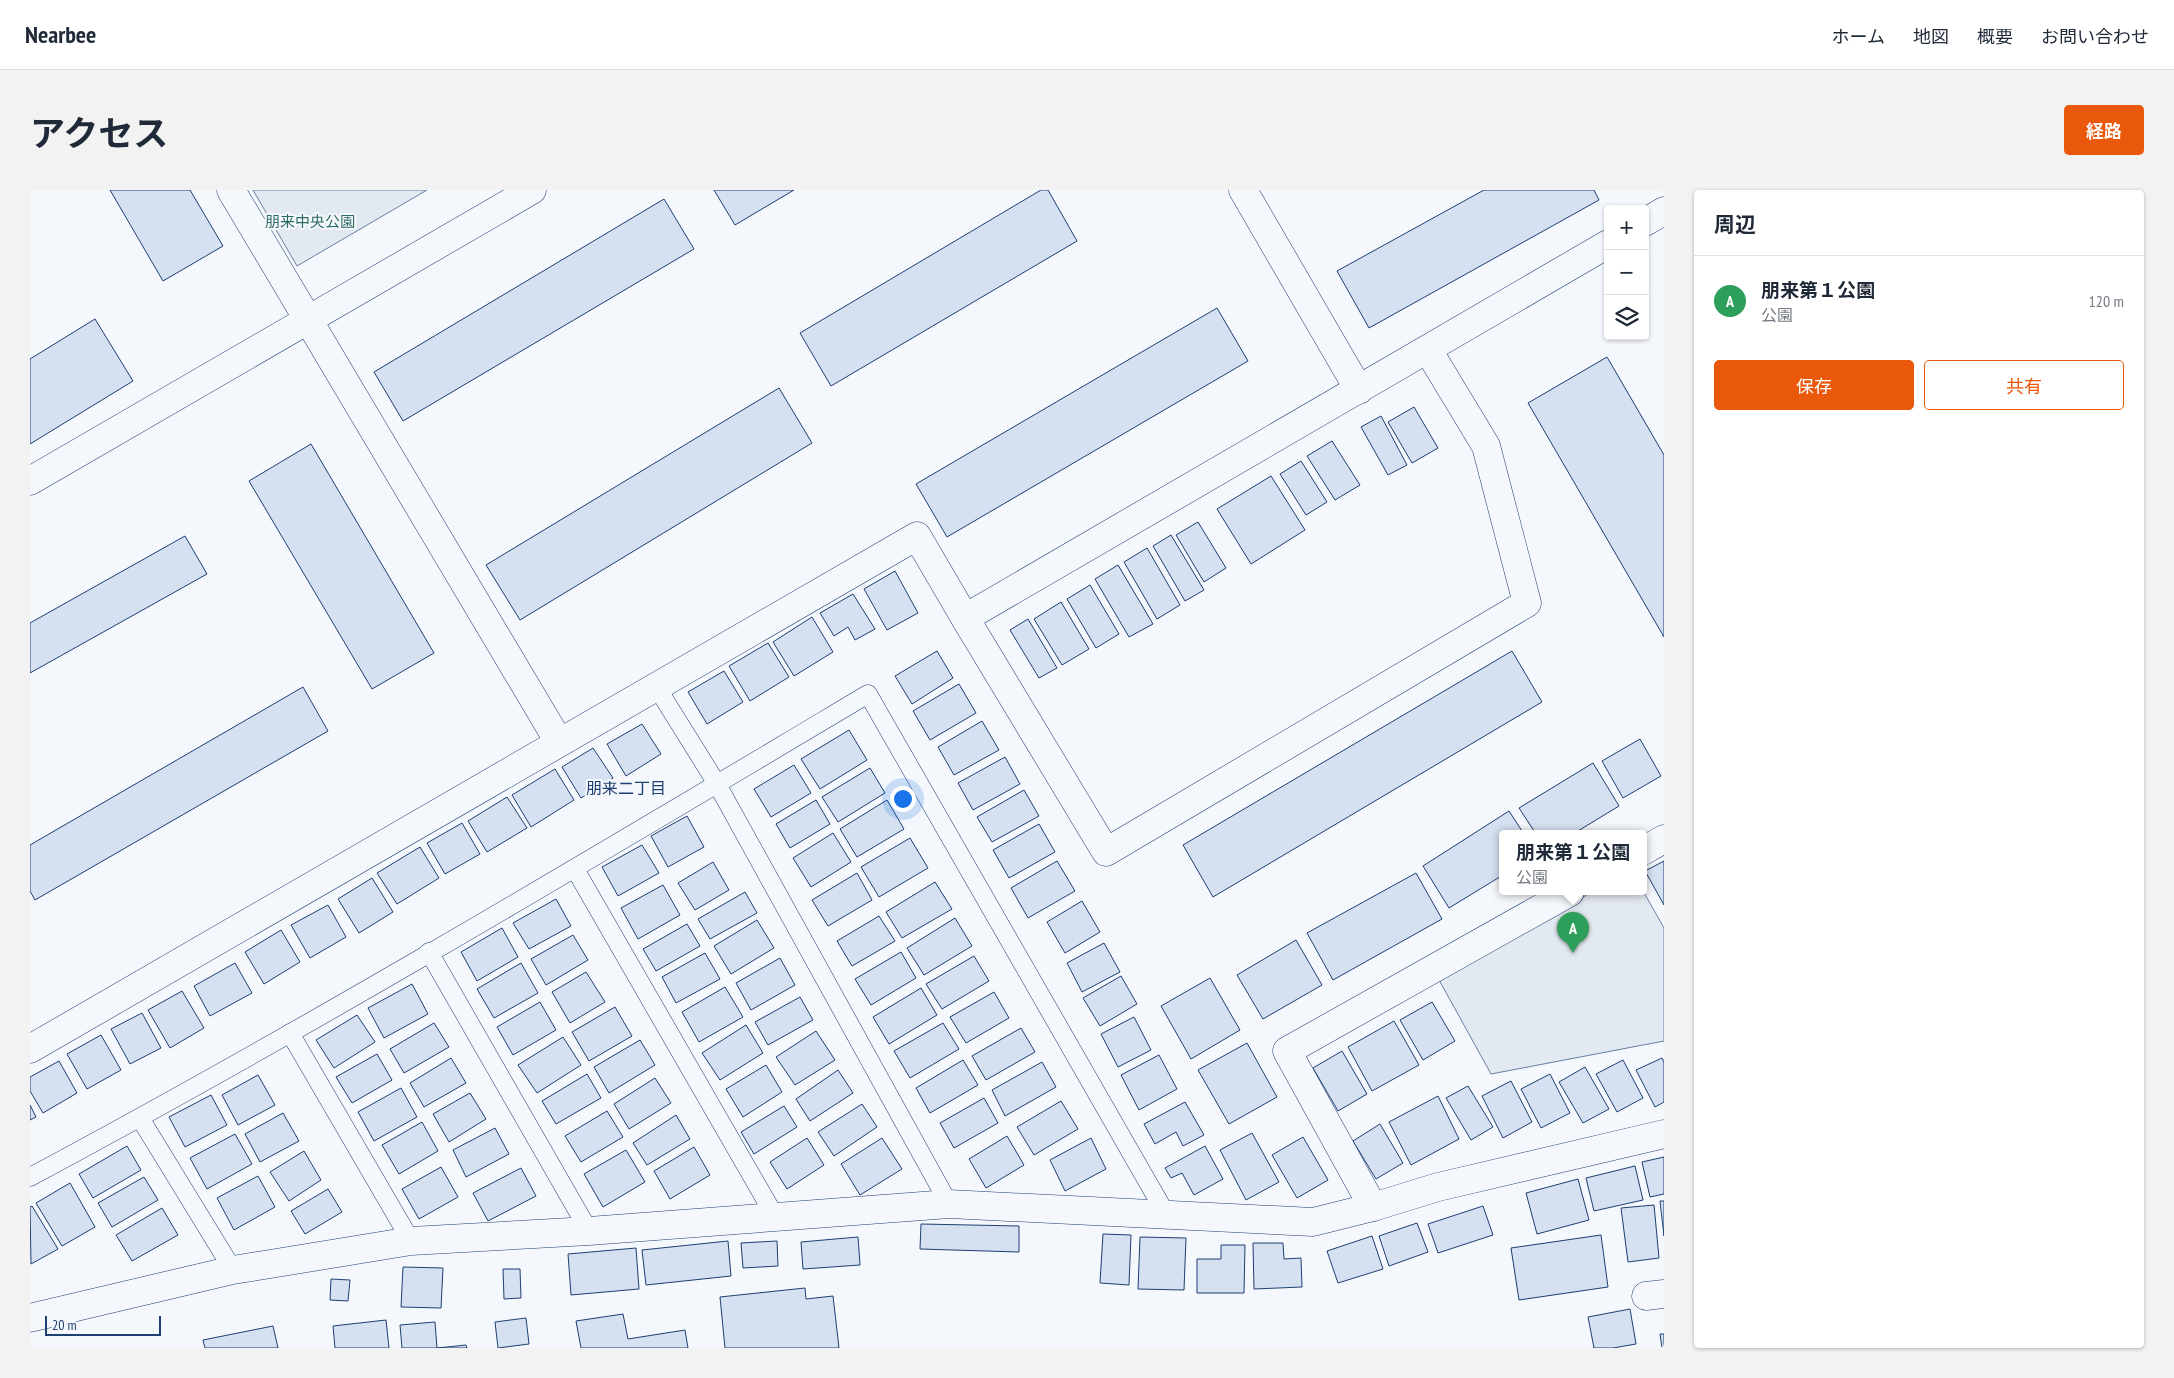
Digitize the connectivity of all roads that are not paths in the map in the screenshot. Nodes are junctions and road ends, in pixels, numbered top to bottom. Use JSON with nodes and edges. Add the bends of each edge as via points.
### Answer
{"nodes":[{"id":1,"x":232,"y":190,"type":"edge"},
{"id":2,"x":532,"y":190,"type":"edge"},
{"id":3,"x":1243,"y":190,"type":"edge"},
{"id":4,"x":1664,"y":212,"type":"edge"},
{"id":5,"x":1649,"y":220,"type":"edge"},
{"id":6,"x":1604,"y":246,"type":"edge"},
{"id":7,"x":308,"y":320,"type":"junction"},
{"id":8,"x":1428,"y":350,"type":"junction"},
{"id":9,"x":1358,"y":390,"type":"junction"},
{"id":10,"x":30,"y":481,"type":"edge"},
{"id":11,"x":965,"y":618,"type":"junction"},
{"id":12,"x":656,"y":686,"type":"junction"},
{"id":13,"x":559,"y":742,"type":"junction"},
{"id":14,"x":717,"y":784,"type":"junction"},
{"id":15,"x":1664,"y":839,"type":"edge"},
{"id":16,"x":1647,"y":849,"type":"edge"},
{"id":17,"x":575,"y":869,"type":"junction"},
{"id":18,"x":1565,"y":895,"type":"edge"},
{"id":19,"x":429,"y":952,"type":"junction"},
{"id":20,"x":290,"y":1033,"type":"junction"},
{"id":21,"x":30,"y":1049,"type":"edge"},
{"id":22,"x":140,"y":1118,"type":"junction"},
{"id":23,"x":1664,"y":1134,"type":"edge"},
{"id":24,"x":30,"y":1177,"type":"edge"},
{"id":25,"x":949,"y":1204,"type":"junction"},
{"id":26,"x":1373,"y":1207,"type":"junction"},
{"id":27,"x":1166,"y":1214,"type":"junction"},
{"id":28,"x":776,"y":1218,"type":"junction"},
{"id":29,"x":589,"y":1231,"type":"junction"},
{"id":30,"x":410,"y":1241,"type":"junction"},
{"id":31,"x":233,"y":1270,"type":"junction"},
{"id":32,"x":30,"y":1318,"type":"edge"}],
"edges":[{"from":1,"to":7,"type":"street"},
{"from":2,"to":7,"type":"street"},
{"from":3,"to":9,"type":"street"},
{"from":4,"to":5,"type":"street"},
{"from":6,"to":8,"type":"street"},
{"from":7,"to":10,"type":"street"},
{"from":7,"to":13,"type":"street"},
{"from":8,"to":9,"type":"street"},
{"from":8,"to":11,"type":"street","via":[[1486,446],[1527,602],[1106,852]]},
{"from":9,"to":11,"type":"street"},
{"from":11,"to":12,"type":"street","via":[[917,536]]},
{"from":12,"to":13,"type":"street"},
{"from":12,"to":14,"type":"lane"},
{"from":13,"to":21,"type":"street"},
{"from":14,"to":17,"type":"lane"},
{"from":14,"to":25,"type":"lane"},
{"from":14,"to":27,"type":"lane","via":[[868,694]]},
{"from":15,"to":16,"type":"street"},
{"from":17,"to":19,"type":"lane"},
{"from":17,"to":28,"type":"lane"},
{"from":18,"to":26,"type":"street","via":[[1287,1051]]},
{"from":19,"to":20,"type":"lane"},
{"from":19,"to":29,"type":"lane"},
{"from":20,"to":22,"type":"lane"},
{"from":20,"to":30,"type":"lane"},
{"from":22,"to":24,"type":"lane"},
{"from":22,"to":31,"type":"lane"},
{"from":23,"to":26,"type":"street","via":[[1438,1187]]},
{"from":25,"to":27,"type":"street"},
{"from":25,"to":28,"type":"street"},
{"from":26,"to":27,"type":"street","via":[[1313,1222]]},
{"from":28,"to":29,"type":"street"},
{"from":29,"to":30,"type":"street"},
{"from":30,"to":31,"type":"street"},
{"from":31,"to":32,"type":"street"}]}
